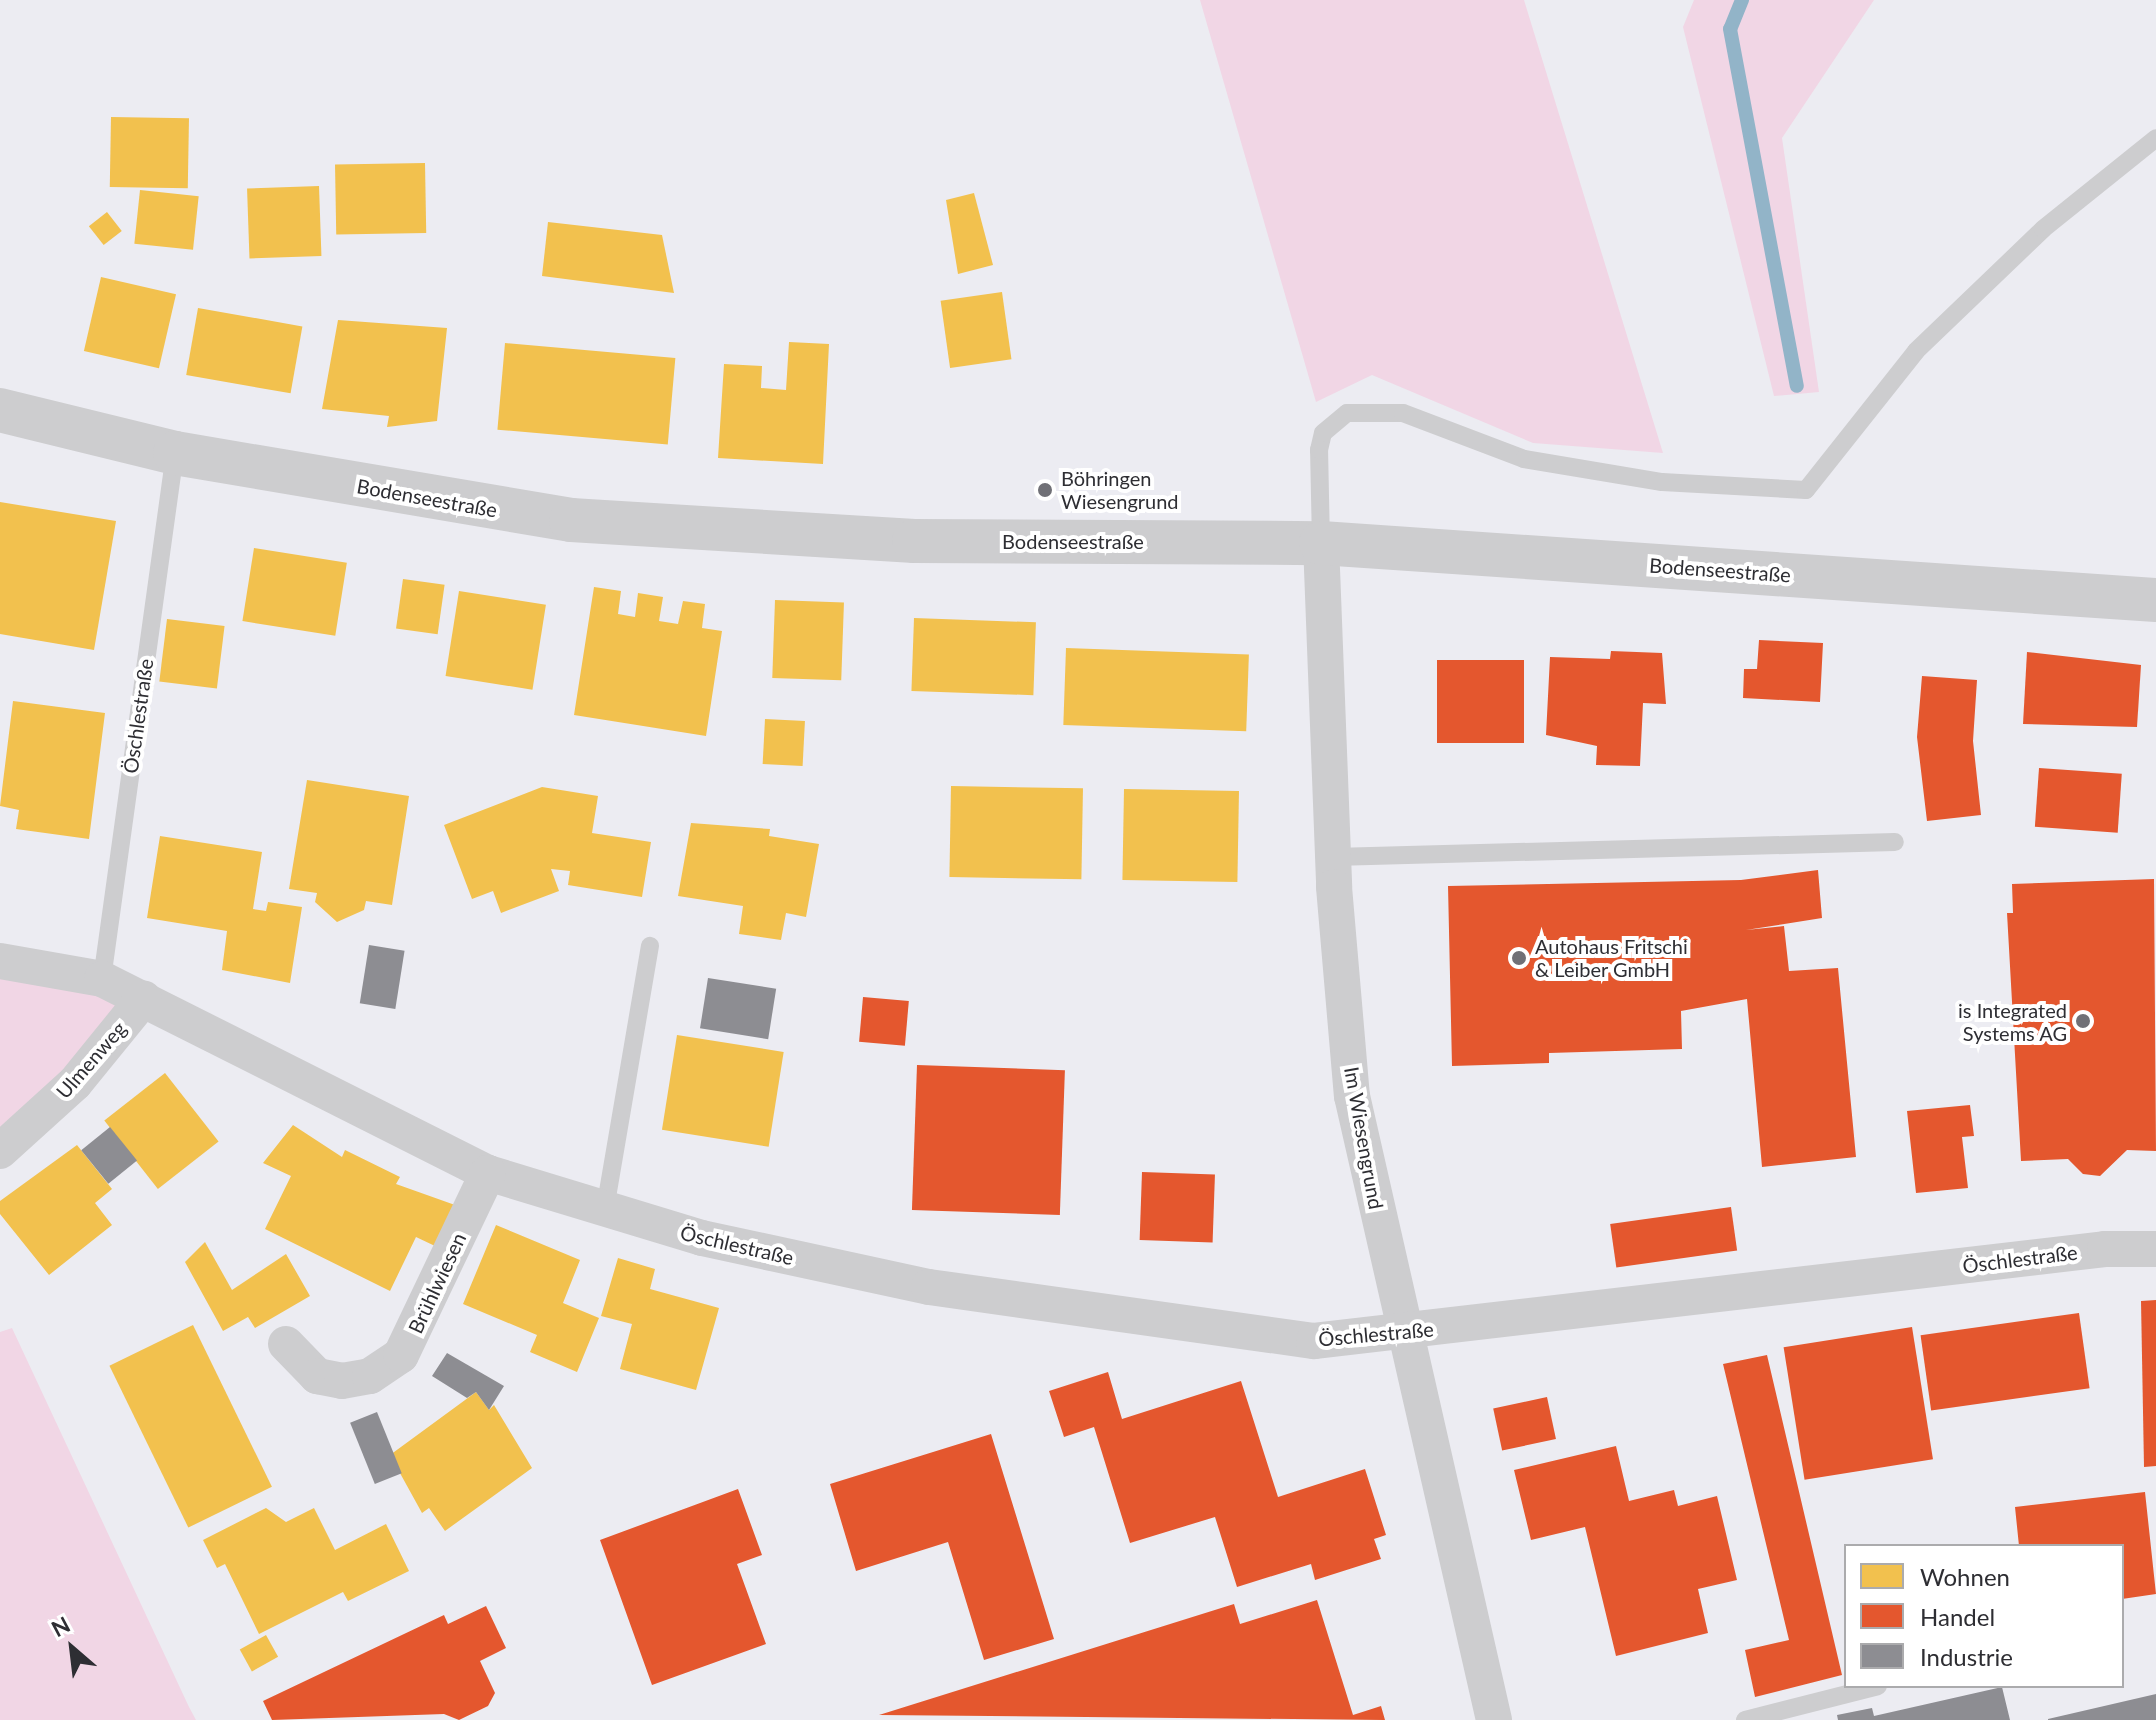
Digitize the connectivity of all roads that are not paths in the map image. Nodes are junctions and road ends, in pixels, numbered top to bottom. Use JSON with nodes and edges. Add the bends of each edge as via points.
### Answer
{"nodes":[{"id":1,"x":2156,"y":138,"type":"edge"},
{"id":2,"x":0,"y":410,"type":"edge"},
{"id":3,"x":175,"y":453,"type":"junction"},
{"id":4,"x":1321,"y":543,"type":"junction"},
{"id":5,"x":2156,"y":600,"type":"edge"},
{"id":6,"x":1895,"y":842,"type":"dead end"},
{"id":7,"x":1334,"y":857,"type":"junction"},
{"id":8,"x":650,"y":946,"type":"dead end"},
{"id":9,"x":0,"y":961,"type":"edge"},
{"id":10,"x":102,"y":979,"type":"junction"},
{"id":11,"x":144,"y":998,"type":"junction"},
{"id":12,"x":0,"y":1151,"type":"edge"},
{"id":13,"x":488,"y":1173,"type":"junction"},
{"id":14,"x":605,"y":1209,"type":"junction"},
{"id":15,"x":2156,"y":1249,"type":"edge"},
{"id":16,"x":1403,"y":1334,"type":"junction"},
{"id":17,"x":286,"y":1344,"type":"dead end"},
{"id":18,"x":1870,"y":1688,"type":"edge"},
{"id":19,"x":1494,"y":1720,"type":"edge"},
{"id":20,"x":1745,"y":1720,"type":"edge"}],
"edges":[{"from":1,"to":4,"type":"lane","via":[[2043,229],[1916,351],[1806,490],[1662,482],[1570,467],[1494,451],[1403,413],[1347,413],[1323,433],[1319,450]]},
{"from":2,"to":3,"type":"street","name":"Bodenseestraße"},
{"from":3,"to":4,"type":"street","name":"Bodenseestraße","via":[[571,520],[914,541]]},
{"from":3,"to":10,"type":"lane","name":"Öschlestraße"},
{"from":4,"to":5,"type":"street","name":"Bodenseestraße"},
{"from":4,"to":7,"type":"street","name":"Im Wiesengrund"},
{"from":6,"to":7,"type":"lane"},
{"from":7,"to":16,"type":"street","name":"Im Wiesengrund","via":[[1352,1096]]},
{"from":8,"to":14,"type":"lane"},
{"from":9,"to":10,"type":"street","name":"Öschlestraße"},
{"from":10,"to":11,"type":"street","name":"Öschlestraße"},
{"from":11,"to":12,"type":"street","name":"Ulmenweg","via":[[75,1083]]},
{"from":11,"to":13,"type":"street","name":"Öschlestraße"},
{"from":13,"to":14,"type":"street","name":"Öschlestraße"},
{"from":13,"to":17,"type":"street","name":"Brühlwiesen","via":[[401,1355],[370,1376],[342,1381],[317,1376]]},
{"from":14,"to":16,"type":"street","name":"Öschlestraße","via":[[702,1238],[929,1287],[1314,1341]]},
{"from":15,"to":16,"type":"street","name":"Öschlestraße","via":[[2105,1249]]},
{"from":16,"to":19,"type":"street","name":"Im Wiesengrund"},
{"from":18,"to":20,"type":"lane"}]}
